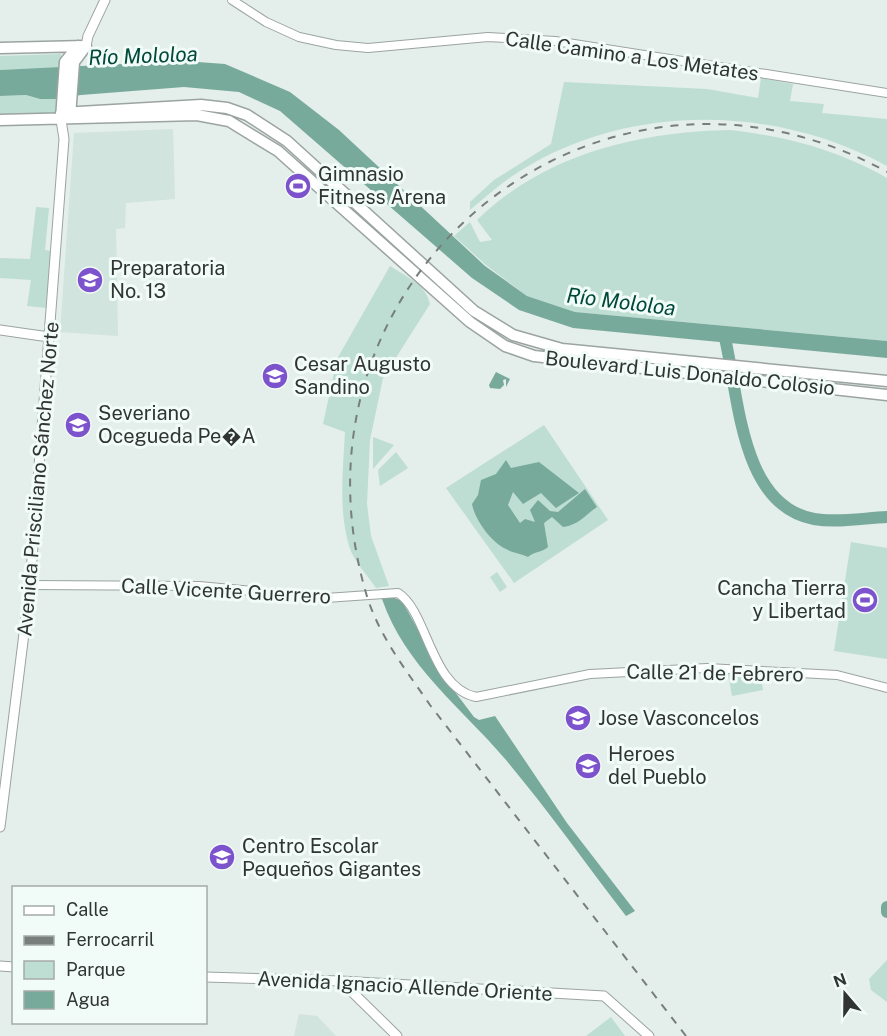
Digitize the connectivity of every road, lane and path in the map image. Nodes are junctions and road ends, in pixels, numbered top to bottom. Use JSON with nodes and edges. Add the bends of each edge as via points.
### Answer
{"nodes":[{"id":1,"x":105,"y":0,"type":"edge"},
{"id":2,"x":232,"y":0,"type":"edge"},
{"id":3,"x":84,"y":43,"type":"junction"},
{"id":4,"x":0,"y":48,"type":"edge"},
{"id":5,"x":887,"y":93,"type":"edge"},
{"id":6,"x":179,"y":111,"type":"junction"},
{"id":7,"x":65,"y":119,"type":"junction"},
{"id":8,"x":0,"y":120,"type":"edge"},
{"id":9,"x":0,"y":330,"type":"edge"},
{"id":10,"x":49,"y":337,"type":"junction"},
{"id":11,"x":617,"y":355,"type":"junction"},
{"id":12,"x":575,"y":367,"type":"junction"},
{"id":13,"x":887,"y":381,"type":"edge"},
{"id":14,"x":887,"y":395,"type":"edge"},
{"id":15,"x":30,"y":585,"type":"junction"},
{"id":16,"x":385,"y":594,"type":"joint"},
{"id":17,"x":887,"y":688,"type":"edge"},
{"id":18,"x":0,"y":827,"type":"edge"},
{"id":19,"x":207,"y":977,"type":"edge"},
{"id":20,"x":341,"y":981,"type":"junction"},
{"id":21,"x":397,"y":1036,"type":"edge"},
{"id":22,"x":649,"y":1036,"type":"edge"}],
"edges":[{"from":1,"to":3,"type":"main road"},
{"from":2,"to":5,"type":"street","name":"Calle Camino a Los Metates","via":[[298,38],[336,45],[368,48],[488,37],[555,41]]},
{"from":3,"to":4,"type":"main road"},
{"from":3,"to":7,"type":"main road","name":"Avenida Prisciliano Sánchez Norte","via":[[69,62]]},
{"from":6,"to":7,"type":"main road","name":"Boulevard Luis Donaldo Colosio"},
{"from":6,"to":11,"type":"main road","name":"Boulevard Luis Donaldo Colosio","via":[[227,108],[272,129],[474,311],[501,330],[537,344]]},
{"from":6,"to":12,"type":"main road","name":"Boulevard Luis Donaldo Colosio","via":[[215,118],[252,133],[288,159],[489,336],[505,346]]},
{"from":7,"to":8,"type":"main road","name":"Boulevard Luis Donaldo Colosio"},
{"from":7,"to":10,"type":"main road","name":"Avenida Prisciliano Sánchez Norte"},
{"from":9,"to":10,"type":"main road"},
{"from":10,"to":15,"type":"main road","name":"Avenida Prisciliano Sánchez Norte"},
{"from":11,"to":12,"type":"main road","via":[[584,356]]},
{"from":11,"to":13,"type":"main road","name":"Boulevard Luis Donaldo Colosio"},
{"from":12,"to":14,"type":"main road","name":"Boulevard Luis Donaldo Colosio"},
{"from":15,"to":16,"type":"street","name":"Calle Vicente Guerrero","via":[[199,586],[326,598]]},
{"from":15,"to":18,"type":"main road","name":"Avenida Prisciliano Sánchez Norte"},
{"from":16,"to":17,"type":"street","name":"Calle 21 de Febrero","via":[[398,593],[403,597],[449,679],[463,694],[476,697],[590,674],[707,669],[837,675]]},
{"from":19,"to":20,"type":"main road","name":"Avenida Ignacio Allende Oriente"},
{"from":20,"to":21,"type":"main road"},
{"from":20,"to":22,"type":"main road","name":"Avenida Ignacio Allende Oriente","via":[[604,996]]}]}
